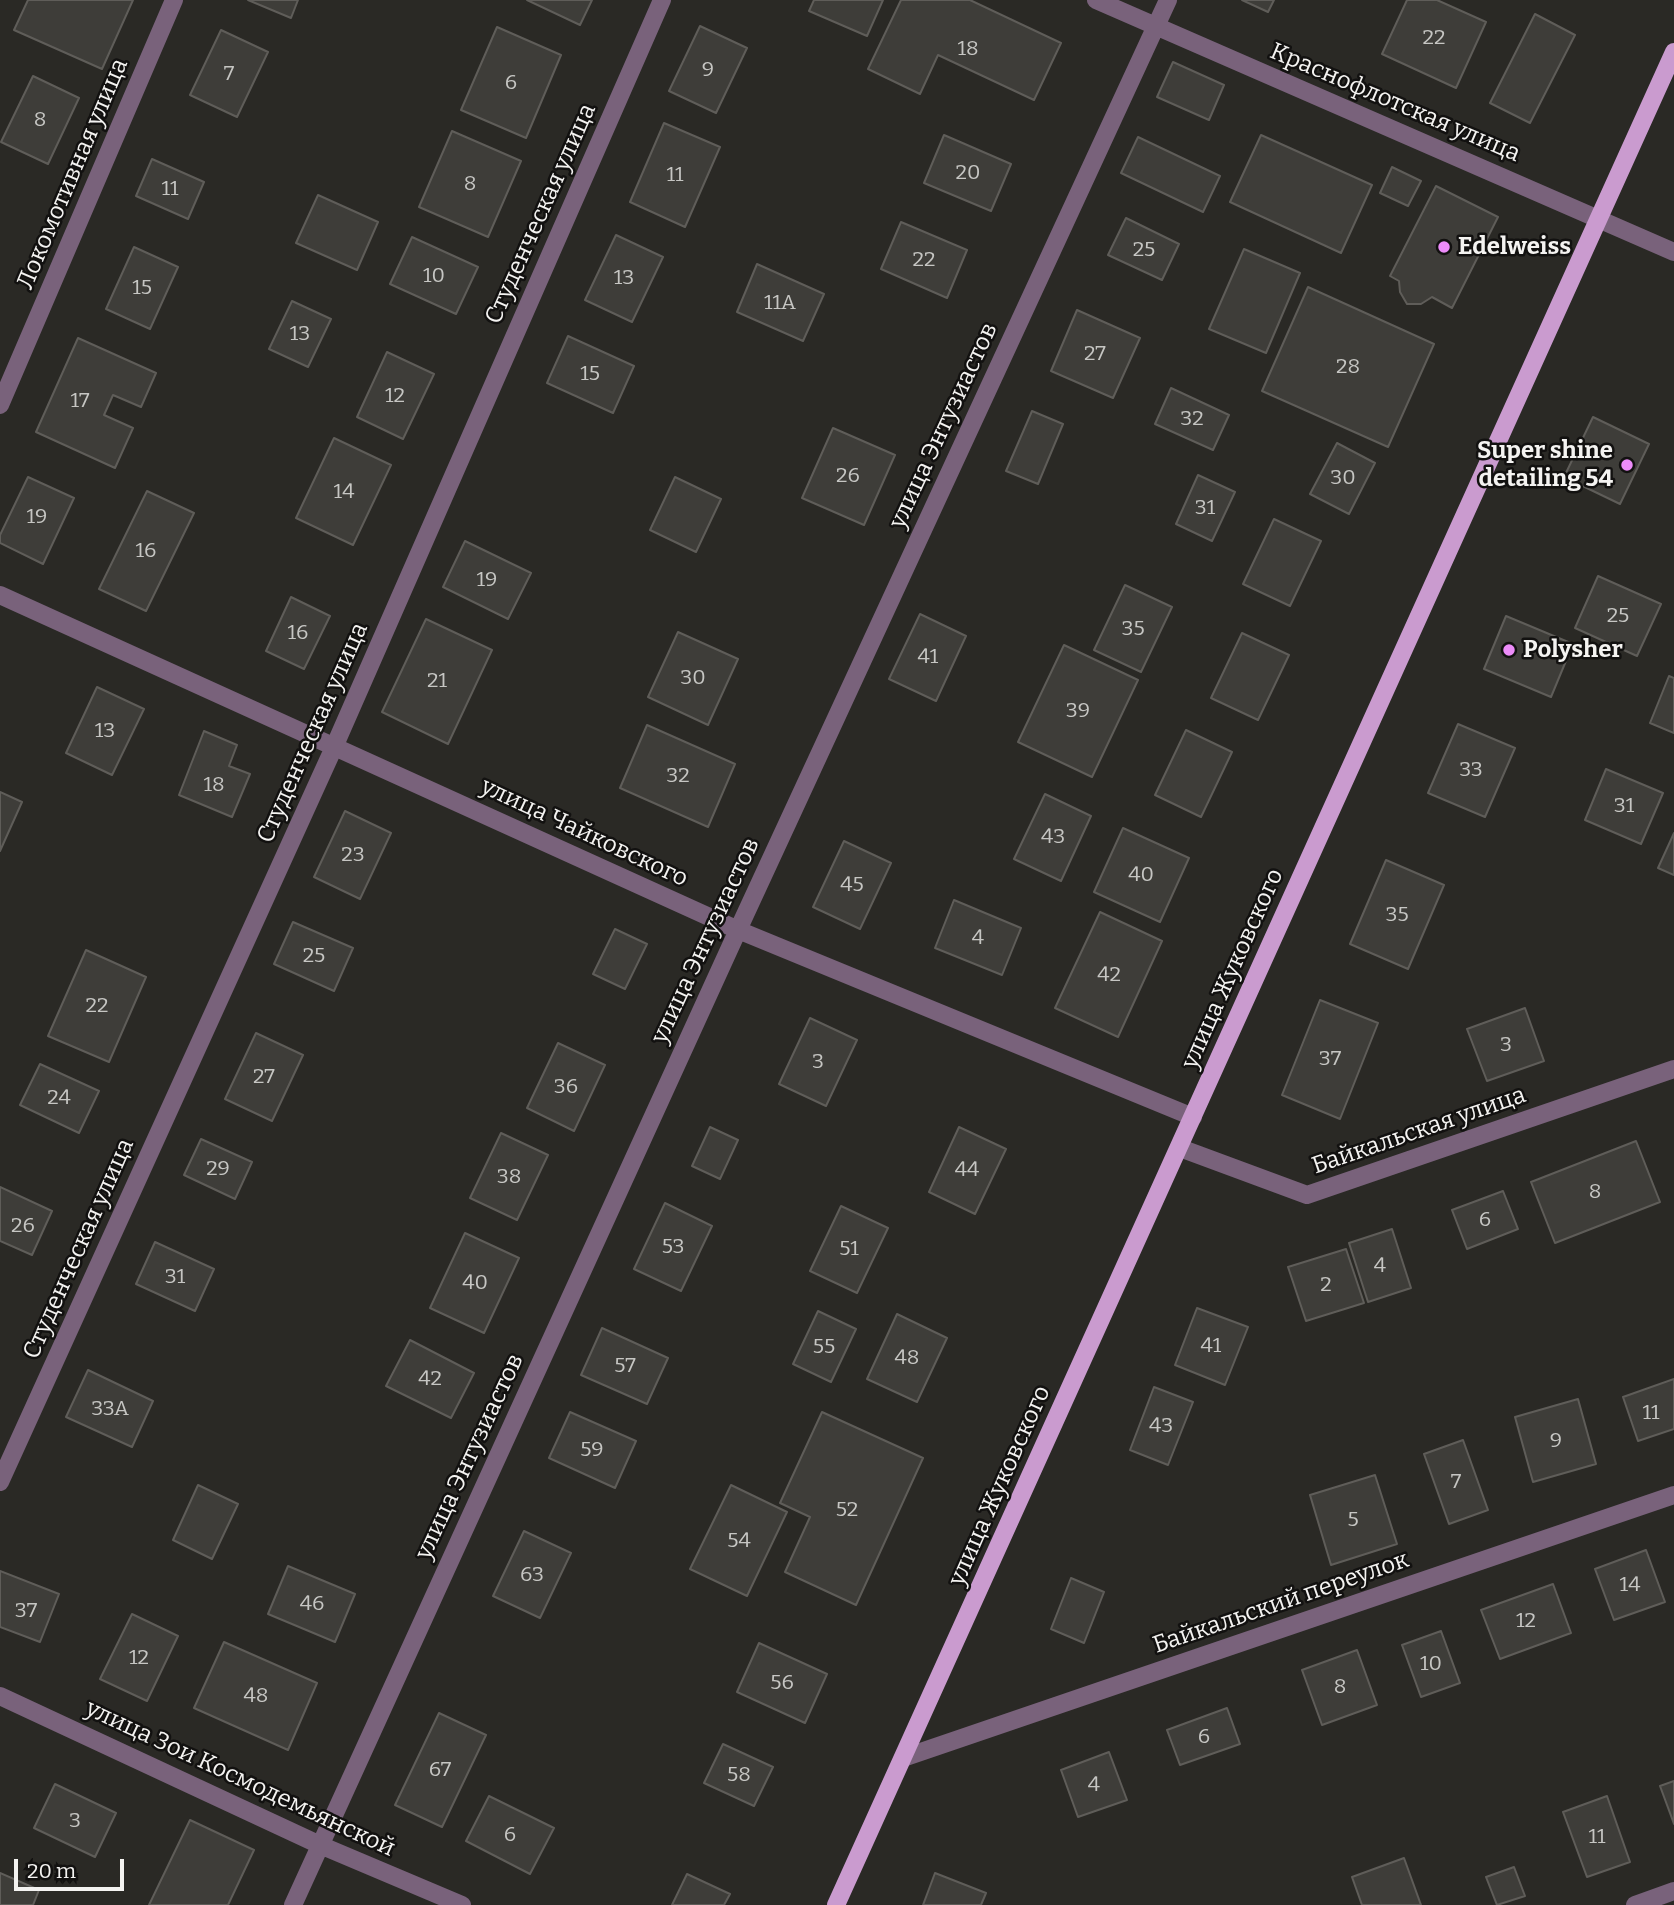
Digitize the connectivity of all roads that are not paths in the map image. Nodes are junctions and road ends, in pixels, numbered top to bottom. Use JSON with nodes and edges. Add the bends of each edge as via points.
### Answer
{"nodes":[{"id":1,"x":174,"y":0,"type":"edge"},
{"id":2,"x":662,"y":0,"type":"edge"},
{"id":3,"x":1096,"y":0,"type":"edge"},
{"id":4,"x":1168,"y":0,"type":"edge"},
{"id":5,"x":1156,"y":27,"type":"junction"},
{"id":6,"x":1674,"y":52,"type":"edge"},
{"id":7,"x":1600,"y":218,"type":"junction"},
{"id":8,"x":1674,"y":252,"type":"edge"},
{"id":9,"x":0,"y":405,"type":"edge"},
{"id":10,"x":0,"y":595,"type":"edge"},
{"id":11,"x":335,"y":746,"type":"junction"},
{"id":12,"x":738,"y":930,"type":"junction"},
{"id":13,"x":1674,"y":1069,"type":"edge"},
{"id":14,"x":1193,"y":1116,"type":"junction"},
{"id":15,"x":1180,"y":1149,"type":"junction"},
{"id":16,"x":0,"y":1482,"type":"edge"},
{"id":17,"x":1674,"y":1495,"type":"edge"},
{"id":18,"x":0,"y":1696,"type":"edge"},
{"id":19,"x":903,"y":1758,"type":"junction"},
{"id":20,"x":320,"y":1845,"type":"junction"},
{"id":21,"x":1674,"y":1891,"type":"edge"},
{"id":22,"x":293,"y":1905,"type":"edge"},
{"id":23,"x":462,"y":1905,"type":"edge"},
{"id":24,"x":836,"y":1905,"type":"edge"},
{"id":25,"x":1635,"y":1905,"type":"edge"}],
"edges":[{"from":1,"to":9,"type":"street","name":"Локомотивная улица"},
{"from":2,"to":11,"type":"street","name":"Студенческая улица"},
{"from":3,"to":5,"type":"street","name":"Краснофлотская улица"},
{"from":4,"to":5,"type":"street","name":"улица Энтузиастов"},
{"from":5,"to":7,"type":"street","name":"Краснофлотская улица"},
{"from":5,"to":12,"type":"street","name":"улица Энтузиастов"},
{"from":6,"to":7,"type":"main road","name":"улица Жуковского"},
{"from":7,"to":8,"type":"street","name":"Краснофлотская улица"},
{"from":7,"to":14,"type":"main road","name":"улица Жуковского"},
{"from":10,"to":11,"type":"street","name":"улица Чайковского"},
{"from":11,"to":12,"type":"street","name":"улица Чайковского"},
{"from":11,"to":16,"type":"street","name":"Студенческая улица"},
{"from":12,"to":14,"type":"street","name":"улица Чайковского"},
{"from":12,"to":20,"type":"street","name":"улица Энтузиастов"},
{"from":13,"to":15,"type":"street","name":"Байкальская улица","via":[[1307,1195]]},
{"from":14,"to":15,"type":"main road","name":"улица Жуковского"},
{"from":15,"to":19,"type":"main road","name":"улица Жуковского"},
{"from":17,"to":19,"type":"street","name":"Байкальский переулок"},
{"from":18,"to":20,"type":"street","name":"улица Зои Космодемьянской"},
{"from":19,"to":24,"type":"main road","name":"улица Жуковского"},
{"from":20,"to":22,"type":"street","name":"улица Энтузиастов"},
{"from":20,"to":23,"type":"street","name":"улица Зои Космодемьянской"},
{"from":21,"to":25,"type":"street"}]}
